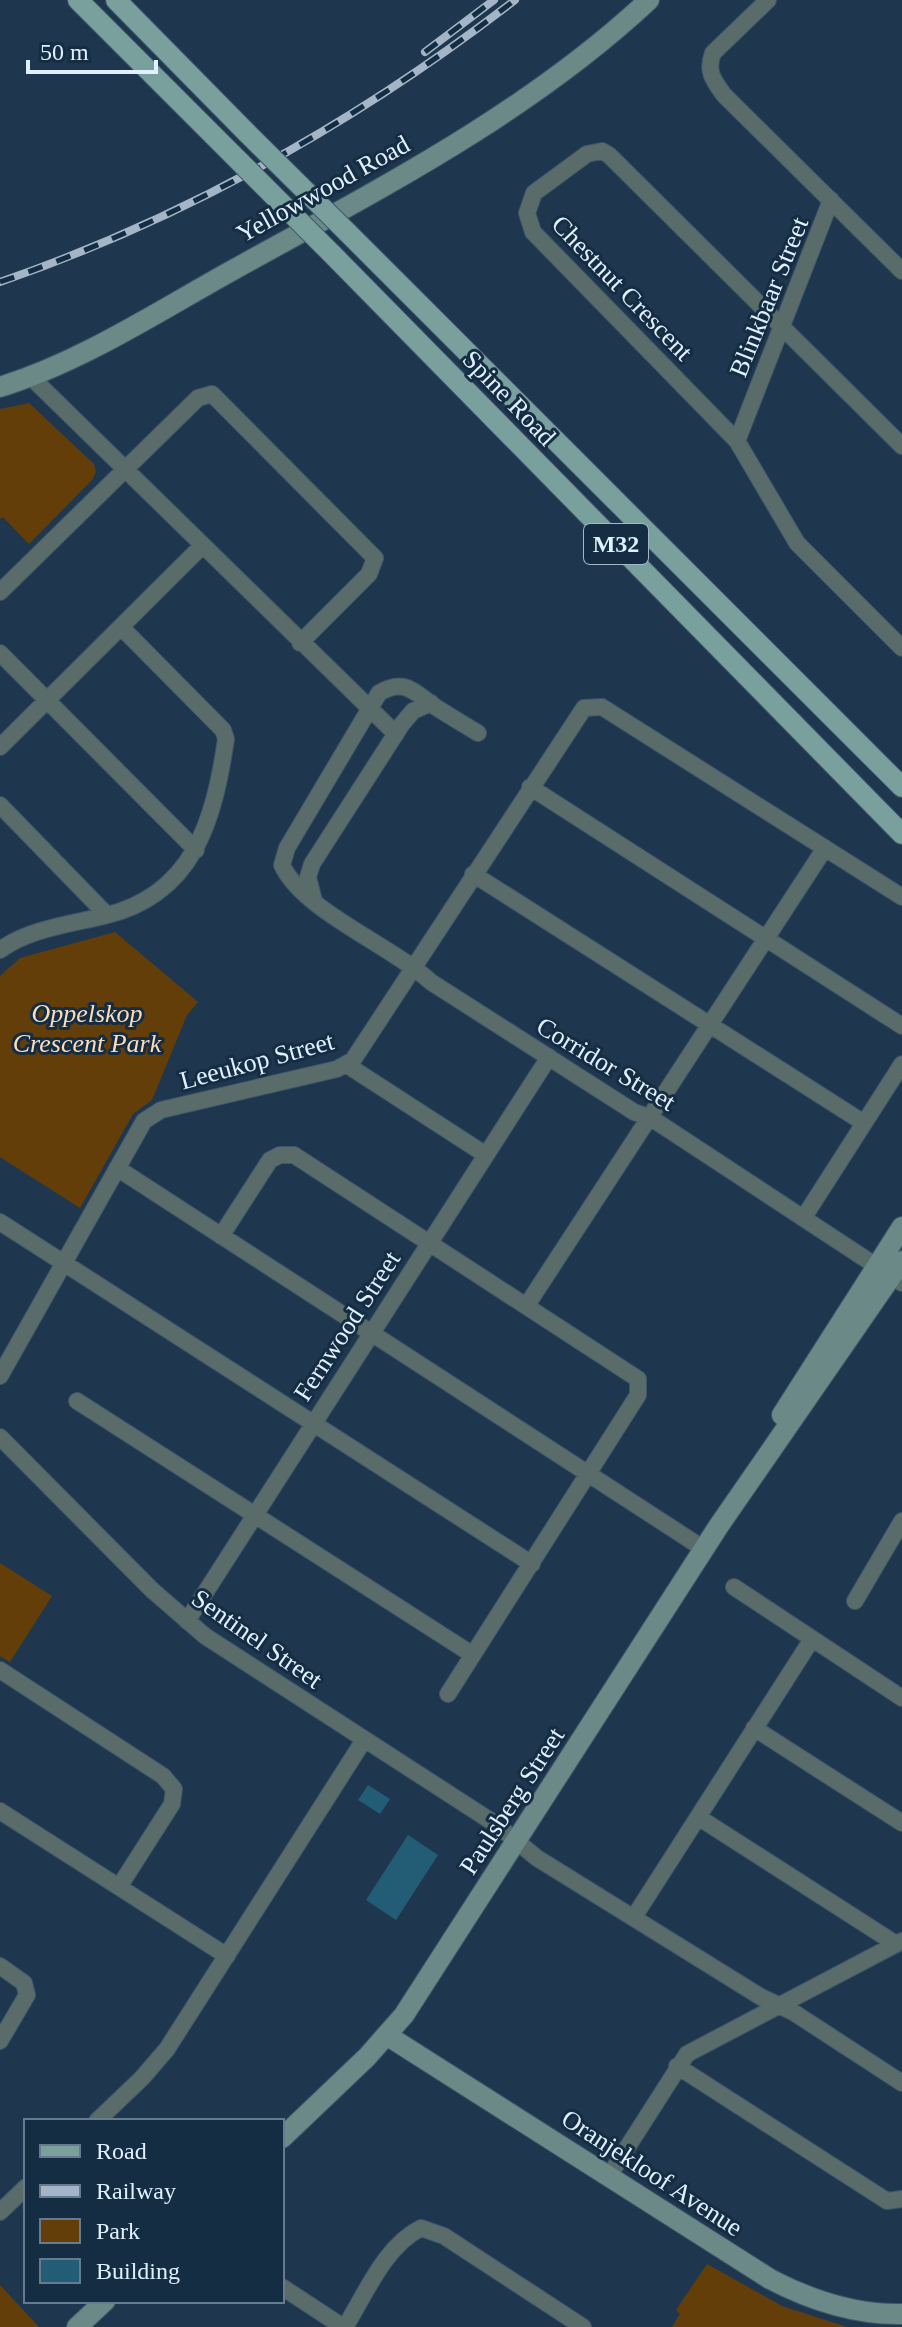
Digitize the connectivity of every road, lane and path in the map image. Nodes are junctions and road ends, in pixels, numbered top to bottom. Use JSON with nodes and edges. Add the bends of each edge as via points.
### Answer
{"nodes":[{"id":1,"x":78,"y":0,"type":"edge"},
{"id":2,"x":116,"y":0,"type":"edge"},
{"id":3,"x":649,"y":0,"type":"edge"},
{"id":4,"x":768,"y":0,"type":"edge"},
{"id":5,"x":831,"y":200,"type":"junction"},
{"id":6,"x":902,"y":271,"type":"edge"},
{"id":7,"x":783,"y":327,"type":"junction"},
{"id":8,"x":31,"y":377,"type":"junction"},
{"id":9,"x":0,"y":387,"type":"edge"},
{"id":10,"x":737,"y":441,"type":"junction"},
{"id":11,"x":902,"y":446,"type":"edge"},
{"id":12,"x":124,"y":469,"type":"junction"},
{"id":13,"x":202,"y":546,"type":"junction"},
{"id":14,"x":0,"y":592,"type":"edge"},
{"id":15,"x":121,"y":627,"type":"junction"},
{"id":16,"x":300,"y":643,"type":"junction"},
{"id":17,"x":902,"y":648,"type":"edge"},
{"id":18,"x":0,"y":653,"type":"edge"},
{"id":19,"x":47,"y":700,"type":"junction"},
{"id":20,"x":431,"y":703,"type":"junction"},
{"id":21,"x":367,"y":709,"type":"junction"},
{"id":22,"x":478,"y":733,"type":"dead end"},
{"id":23,"x":396,"y":734,"type":"junction"},
{"id":24,"x":0,"y":747,"type":"edge"},
{"id":25,"x":530,"y":787,"type":"junction"},
{"id":26,"x":902,"y":787,"type":"edge"},
{"id":27,"x":0,"y":805,"type":"edge"},
{"id":28,"x":902,"y":834,"type":"edge"},
{"id":29,"x":825,"y":848,"type":"junction"},
{"id":30,"x":196,"y":850,"type":"junction"},
{"id":31,"x":473,"y":874,"type":"junction"},
{"id":32,"x":902,"y":897,"type":"edge"},
{"id":33,"x":314,"y":901,"type":"junction"},
{"id":34,"x":107,"y":915,"type":"junction"},
{"id":35,"x":765,"y":938,"type":"junction"},
{"id":36,"x":0,"y":950,"type":"edge"},
{"id":37,"x":414,"y":966,"type":"junction"},
{"id":38,"x":710,"y":1025,"type":"junction"},
{"id":39,"x":902,"y":1026,"type":"edge"},
{"id":40,"x":549,"y":1057,"type":"junction"},
{"id":41,"x":902,"y":1064,"type":"edge"},
{"id":42,"x":347,"y":1065,"type":"junction"},
{"id":43,"x":651,"y":1118,"type":"junction"},
{"id":44,"x":864,"y":1123,"type":"junction"},
{"id":45,"x":486,"y":1155,"type":"junction"},
{"id":46,"x":117,"y":1168,"type":"junction"},
{"id":47,"x":804,"y":1217,"type":"junction"},
{"id":48,"x":0,"y":1222,"type":"edge"},
{"id":49,"x":902,"y":1227,"type":"edge"},
{"id":50,"x":221,"y":1236,"type":"junction"},
{"id":51,"x":430,"y":1243,"type":"junction"},
{"id":52,"x":64,"y":1262,"type":"junction"},
{"id":53,"x":893,"y":1271,"type":"edge"},
{"id":54,"x":527,"y":1305,"type":"junction"},
{"id":55,"x":371,"y":1334,"type":"junction"},
{"id":56,"x":0,"y":1376,"type":"edge"},
{"id":57,"x":77,"y":1401,"type":"dead end"},
{"id":58,"x":314,"y":1424,"type":"junction"},
{"id":59,"x":0,"y":1437,"type":"edge"},
{"id":60,"x":590,"y":1473,"type":"junction"},
{"id":61,"x":255,"y":1515,"type":"junction"},
{"id":62,"x":902,"y":1521,"type":"edge"},
{"id":63,"x":704,"y":1549,"type":"junction"},
{"id":64,"x":532,"y":1564,"type":"junction"},
{"id":65,"x":734,"y":1587,"type":"dead end"},
{"id":66,"x":855,"y":1601,"type":"dead end"},
{"id":67,"x":187,"y":1621,"type":"junction"},
{"id":68,"x":812,"y":1639,"type":"junction"},
{"id":69,"x":473,"y":1655,"type":"junction"},
{"id":70,"x":0,"y":1670,"type":"edge"},
{"id":71,"x":448,"y":1694,"type":"dead end"},
{"id":72,"x":902,"y":1698,"type":"edge"},
{"id":73,"x":754,"y":1728,"type":"junction"},
{"id":74,"x":364,"y":1740,"type":"junction"},
{"id":75,"x":0,"y":1811,"type":"edge"},
{"id":76,"x":698,"y":1817,"type":"junction"},
{"id":77,"x":902,"y":1823,"type":"edge"},
{"id":78,"x":518,"y":1842,"type":"junction"},
{"id":79,"x":119,"y":1887,"type":"junction"},
{"id":80,"x":634,"y":1917,"type":"junction"},
{"id":81,"x":899,"y":1943,"type":"edge"},
{"id":82,"x":227,"y":1956,"type":"junction"},
{"id":83,"x":0,"y":1966,"type":"edge"},
{"id":84,"x":778,"y":2006,"type":"junction"},
{"id":85,"x":388,"y":2036,"type":"junction"},
{"id":86,"x":0,"y":2041,"type":"edge"},
{"id":87,"x":677,"y":2066,"type":"junction"},
{"id":88,"x":902,"y":2083,"type":"edge"},
{"id":89,"x":99,"y":2119,"type":"edge"},
{"id":90,"x":284,"y":2136,"type":"edge"},
{"id":91,"x":609,"y":2176,"type":"junction"},
{"id":92,"x":24,"y":2189,"type":"edge"},
{"id":93,"x":902,"y":2199,"type":"edge"},
{"id":94,"x":0,"y":2212,"type":"edge"},
{"id":95,"x":284,"y":2288,"type":"edge"},
{"id":96,"x":103,"y":2303,"type":"edge"},
{"id":97,"x":902,"y":2314,"type":"edge"},
{"id":98,"x":77,"y":2327,"type":"edge"},
{"id":99,"x":344,"y":2327,"type":"edge"},
{"id":100,"x":583,"y":2327,"type":"edge"}],
"edges":[{"from":1,"to":28,"type":"main road","name":"Spine Road","number":"M32","bridge":true},
{"from":2,"to":26,"type":"main road","name":"Spine Road","number":"M32","bridge":true},
{"from":3,"to":8,"type":"street","name":"Yellowwood Road","via":[[555,77],[472,134],[79,356]]},
{"from":4,"to":5,"type":"street","name":"Blinkbaar Street","via":[[713,53],[710,72],[724,95]]},
{"from":5,"to":6,"type":"street"},
{"from":5,"to":7,"type":"street","name":"Blinkbaar Street"},
{"from":7,"to":10,"type":"street","name":"Blinkbaar Street"},
{"from":7,"to":10,"type":"street","name":"Chestnut Crescent","via":[[602,151],[587,154],[528,202],[533,232]]},
{"from":7,"to":11,"type":"street"},
{"from":8,"to":9,"type":"street","name":"Yellowwood Road"},
{"from":8,"to":12,"type":"street"},
{"from":10,"to":17,"type":"street","via":[[797,543]]},
{"from":12,"to":13,"type":"street"},
{"from":12,"to":14,"type":"street"},
{"from":12,"to":16,"type":"street","via":[[198,398],[212,394],[221,401],[375,558],[369,574]]},
{"from":13,"to":15,"type":"street"},
{"from":13,"to":16,"type":"street"},
{"from":15,"to":19,"type":"street"},
{"from":15,"to":30,"type":"street","via":[[225,734],[214,804]]},
{"from":16,"to":21,"type":"street"},
{"from":18,"to":19,"type":"street"},
{"from":19,"to":24,"type":"street"},
{"from":19,"to":30,"type":"street"},
{"from":20,"to":21,"type":"street","via":[[414,688],[400,685],[379,693]]},
{"from":20,"to":22,"type":"street"},
{"from":20,"to":23,"type":"street","via":[[413,711]]},
{"from":21,"to":23,"type":"street"},
{"from":21,"to":33,"type":"street","name":"Corridor Street","via":[[284,856],[282,865],[291,882]]},
{"from":23,"to":33,"type":"street","via":[[312,864],[308,877]]},
{"from":25,"to":29,"type":"street","name":"Leeukop Street","via":[[580,711],[598,705]]},
{"from":25,"to":31,"type":"street","name":"Leeukop Street"},
{"from":25,"to":35,"type":"street"},
{"from":27,"to":34,"type":"street"},
{"from":29,"to":32,"type":"street"},
{"from":29,"to":35,"type":"street"},
{"from":30,"to":34,"type":"street","via":[[161,891]]},
{"from":31,"to":37,"type":"street","name":"Leeukop Street"},
{"from":31,"to":38,"type":"street"},
{"from":33,"to":37,"type":"street","name":"Corridor Street"},
{"from":34,"to":36,"type":"street","via":[[47,930]]},
{"from":35,"to":38,"type":"street"},
{"from":35,"to":39,"type":"street"},
{"from":37,"to":40,"type":"street","name":"Corridor Street"},
{"from":37,"to":42,"type":"street","name":"Leeukop Street"},
{"from":38,"to":43,"type":"street"},
{"from":38,"to":44,"type":"street"},
{"from":40,"to":43,"type":"street","name":"Corridor Street"},
{"from":40,"to":45,"type":"street","name":"Fernwood Street"},
{"from":41,"to":44,"type":"street"},
{"from":42,"to":45,"type":"street"},
{"from":42,"to":46,"type":"street","name":"Leeukop Street","via":[[154,1112]]},
{"from":43,"to":47,"type":"street","name":"Corridor Street"},
{"from":43,"to":54,"type":"street"},
{"from":44,"to":47,"type":"street"},
{"from":45,"to":51,"type":"street","name":"Fernwood Street"},
{"from":46,"to":50,"type":"street"},
{"from":46,"to":52,"type":"street","name":"Leeukop Street"},
{"from":47,"to":53,"type":"street","name":"Corridor Street"},
{"from":48,"to":52,"type":"street"},
{"from":49,"to":53,"type":"street","name":"Paulsberg Street"},
{"from":50,"to":51,"type":"street","via":[[270,1160],[285,1154]]},
{"from":50,"to":55,"type":"street"},
{"from":51,"to":54,"type":"street"},
{"from":51,"to":55,"type":"street","name":"Fernwood Street"},
{"from":52,"to":56,"type":"street","name":"Leeukop Street"},
{"from":52,"to":58,"type":"street"},
{"from":53,"to":63,"type":"street","name":"Paulsberg Street"},
{"from":54,"to":60,"type":"street","via":[[638,1379],[638,1395]]},
{"from":55,"to":58,"type":"street","name":"Fernwood Street"},
{"from":55,"to":60,"type":"street"},
{"from":57,"to":61,"type":"street"},
{"from":58,"to":61,"type":"street","name":"Fernwood Street"},
{"from":58,"to":64,"type":"street"},
{"from":59,"to":67,"type":"street","name":"Sentinel Street"},
{"from":60,"to":63,"type":"street"},
{"from":60,"to":64,"type":"street"},
{"from":61,"to":67,"type":"street","name":"Fernwood Street"},
{"from":61,"to":69,"type":"street"},
{"from":62,"to":66,"type":"street"},
{"from":63,"to":78,"type":"street","name":"Paulsberg Street"},
{"from":64,"to":69,"type":"street"},
{"from":65,"to":68,"type":"street"},
{"from":67,"to":74,"type":"street","name":"Sentinel Street"},
{"from":68,"to":72,"type":"street"},
{"from":68,"to":73,"type":"street"},
{"from":69,"to":71,"type":"street"},
{"from":70,"to":79,"type":"street","via":[[163,1776],[174,1789],[172,1804]]},
{"from":73,"to":76,"type":"street"},
{"from":73,"to":77,"type":"street"},
{"from":74,"to":78,"type":"street","name":"Sentinel Street"},
{"from":74,"to":82,"type":"street"},
{"from":75,"to":79,"type":"street"},
{"from":76,"to":80,"type":"street"},
{"from":76,"to":81,"type":"street"},
{"from":78,"to":80,"type":"street","name":"Sentinel Street"},
{"from":78,"to":85,"type":"street","name":"Paulsberg Street"},
{"from":79,"to":82,"type":"street"},
{"from":80,"to":84,"type":"street","name":"Sentinel Street"},
{"from":81,"to":84,"type":"street"},
{"from":82,"to":89,"type":"street","via":[[161,2056]]},
{"from":83,"to":86,"type":"street","via":[[24,1983],[27,1995]]},
{"from":84,"to":87,"type":"street","via":[[693,2050]]},
{"from":84,"to":88,"type":"street","name":"Sentinel Street"},
{"from":85,"to":90,"type":"street","name":"Paulsberg Street"},
{"from":85,"to":91,"type":"street","name":"Oranjekloof Avenue"},
{"from":87,"to":91,"type":"street"},
{"from":87,"to":93,"type":"street","via":[[887,2201]]},
{"from":91,"to":97,"type":"street","name":"Oranjekloof Avenue","via":[[801,2295],[861,2312]]},
{"from":92,"to":94,"type":"street"},
{"from":95,"to":99,"type":"street"},
{"from":96,"to":98,"type":"street"},
{"from":99,"to":100,"type":"street","via":[[392,2251],[421,2228],[444,2236]]}]}
